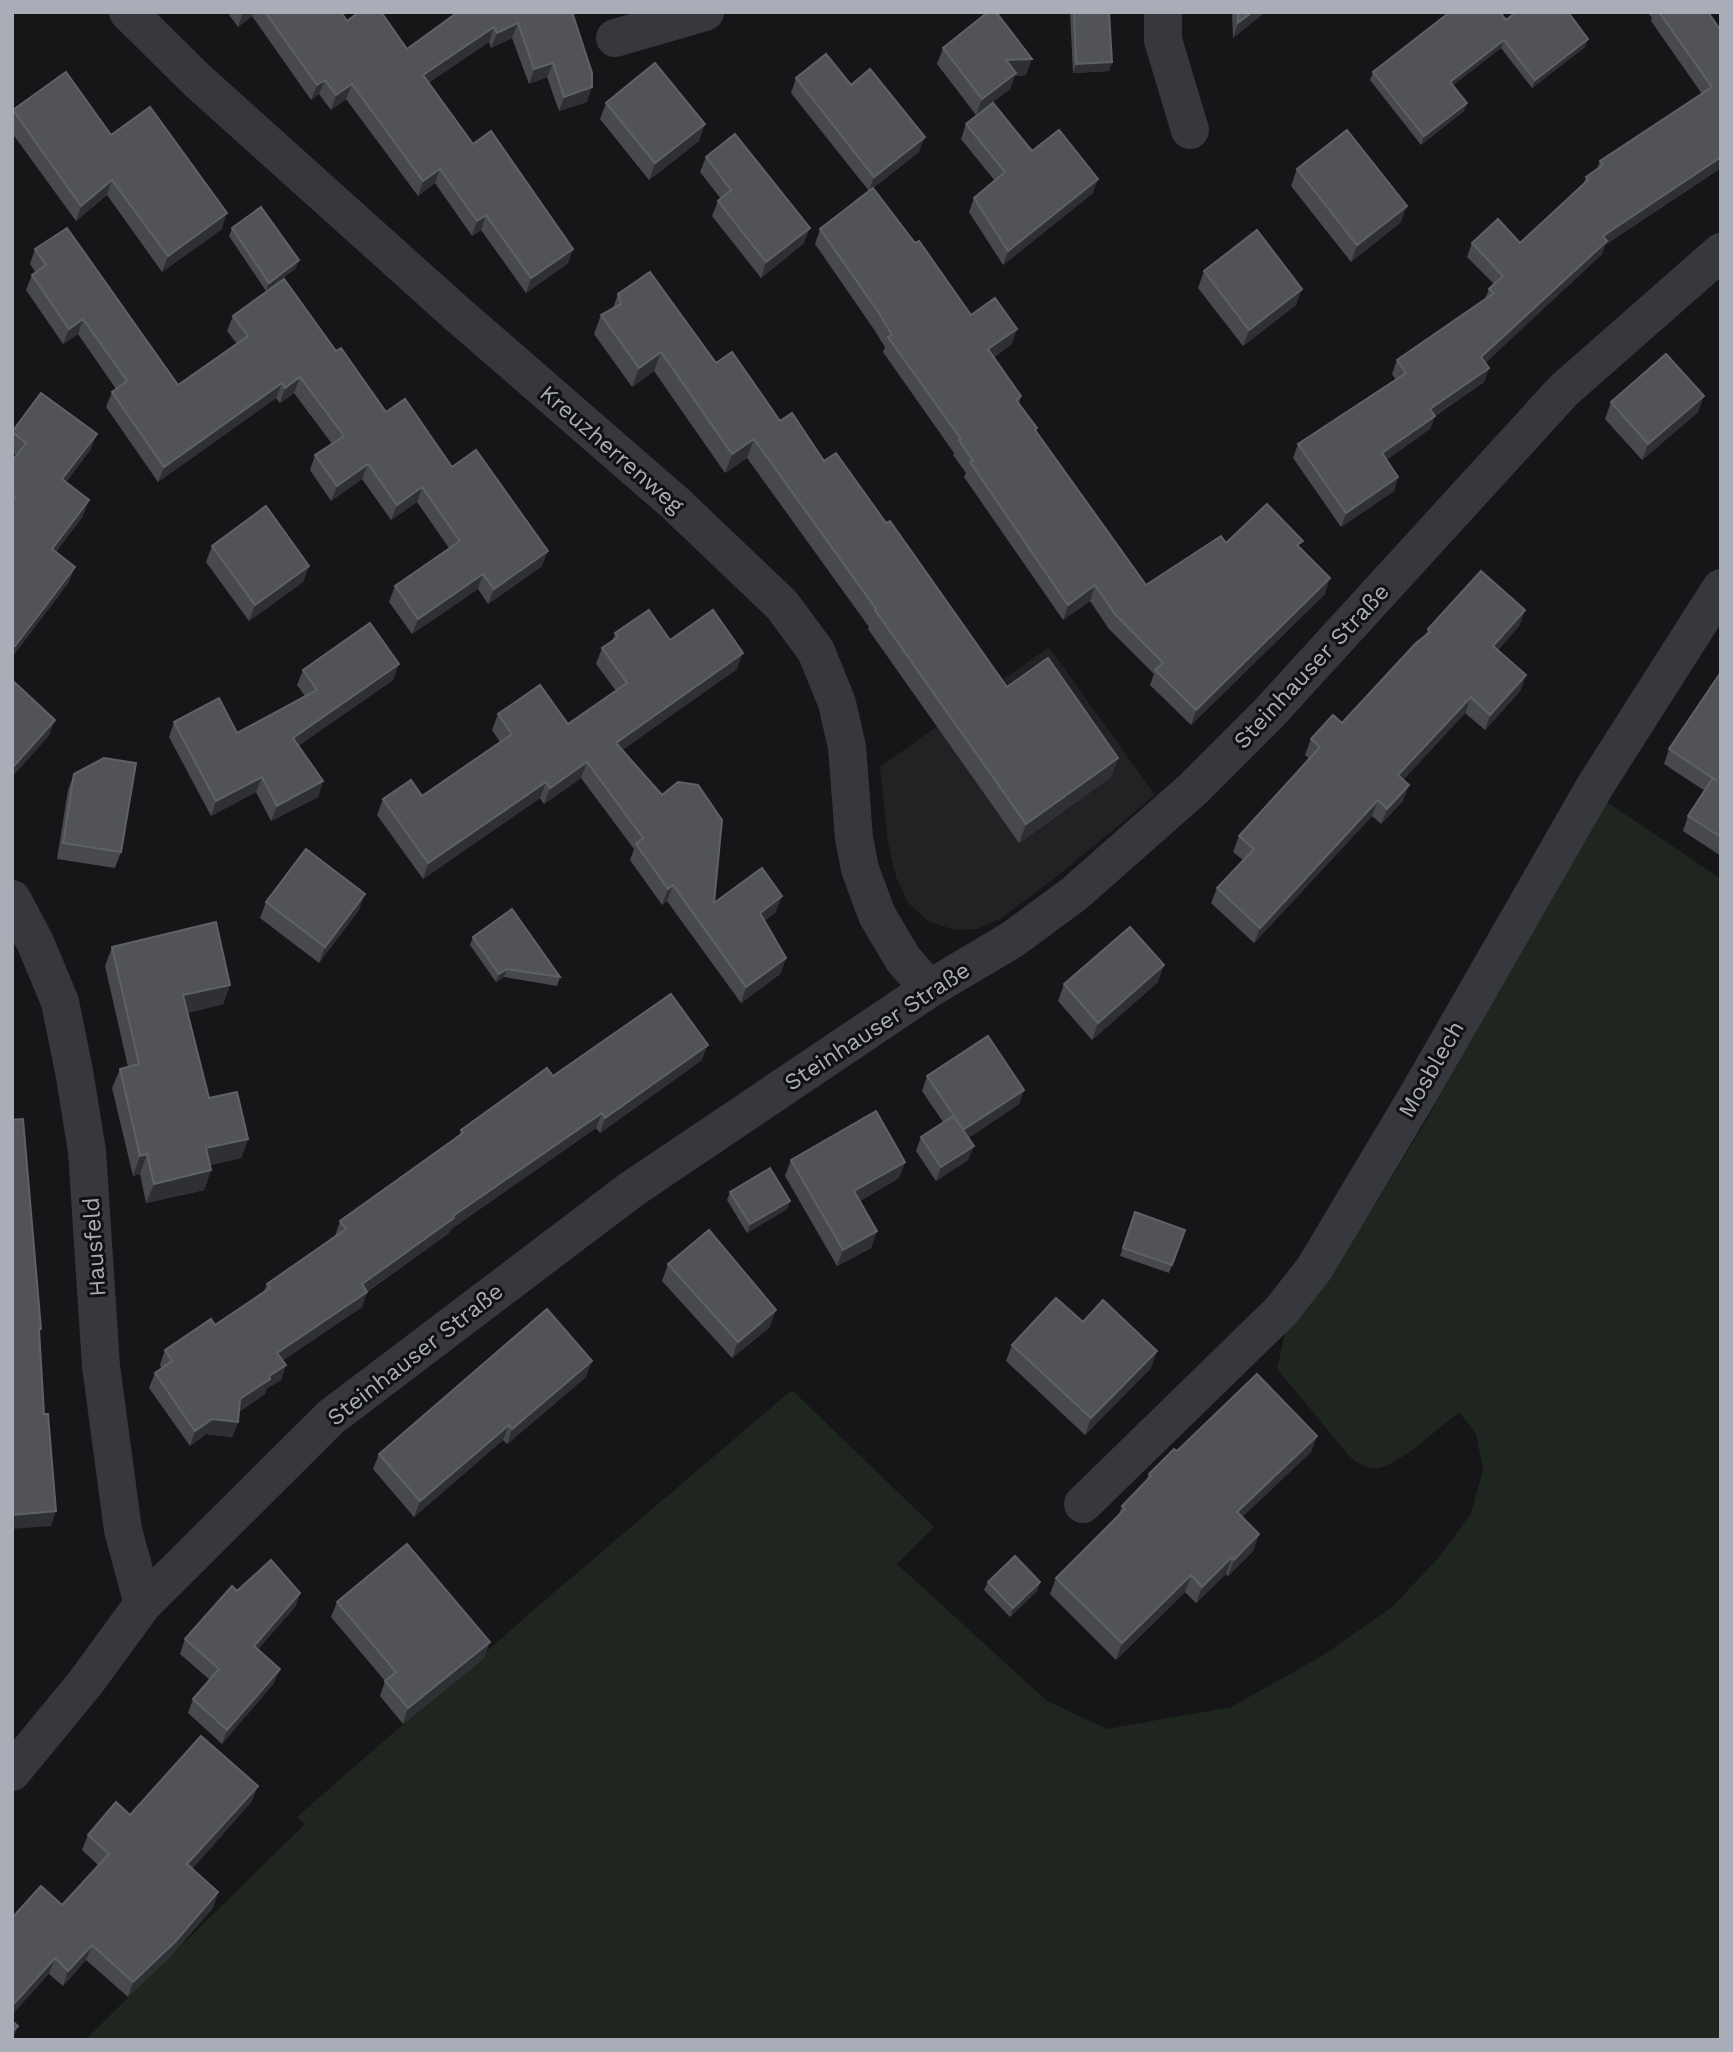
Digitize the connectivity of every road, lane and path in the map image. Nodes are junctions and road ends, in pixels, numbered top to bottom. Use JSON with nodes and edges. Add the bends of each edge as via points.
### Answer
{"nodes":[{"id":1,"x":128,"y":12,"type":"edge"},
{"id":2,"x":705,"y":12,"type":"edge"},
{"id":3,"x":1163,"y":12,"type":"edge"},
{"id":4,"x":615,"y":38,"type":"dead end"},
{"id":5,"x":1190,"y":130,"type":"dead end"},
{"id":6,"x":1721,"y":252,"type":"edge"},
{"id":7,"x":1721,"y":588,"type":"edge"},
{"id":8,"x":12,"y":899,"type":"edge"},
{"id":9,"x":929,"y":989,"type":"junction"},
{"id":10,"x":1083,"y":1504,"type":"dead end"},
{"id":11,"x":143,"y":1604,"type":"junction"},
{"id":12,"x":12,"y":1772,"type":"edge"}],
"edges":[{"from":1,"to":9,"type":"street","name":"Kreuzherrenweg","via":[[198,82],[675,503],[782,605],[816,651],[837,702],[847,747],[854,838],[877,915],[903,959]]},
{"from":2,"to":4,"type":"street"},
{"from":3,"to":5,"type":"street","via":[[1163,40]]},
{"from":6,"to":9,"type":"street","name":"Steinhauser Straße","via":[[1564,390],[1342,636],[1193,789],[1074,894],[1013,939]]},
{"from":7,"to":10,"type":"street","name":"Mosblech","via":[[1595,786],[1314,1269],[1281,1311]]},
{"from":8,"to":11,"type":"street","name":"Hausfeld","via":[[60,1002],[74,1071],[87,1151],[105,1393],[123,1530]]},
{"from":9,"to":11,"type":"street","name":"Steinhauser Straße","via":[[632,1189],[331,1417]]},
{"from":11,"to":12,"type":"street","name":"Steinhauser Straße"}]}
